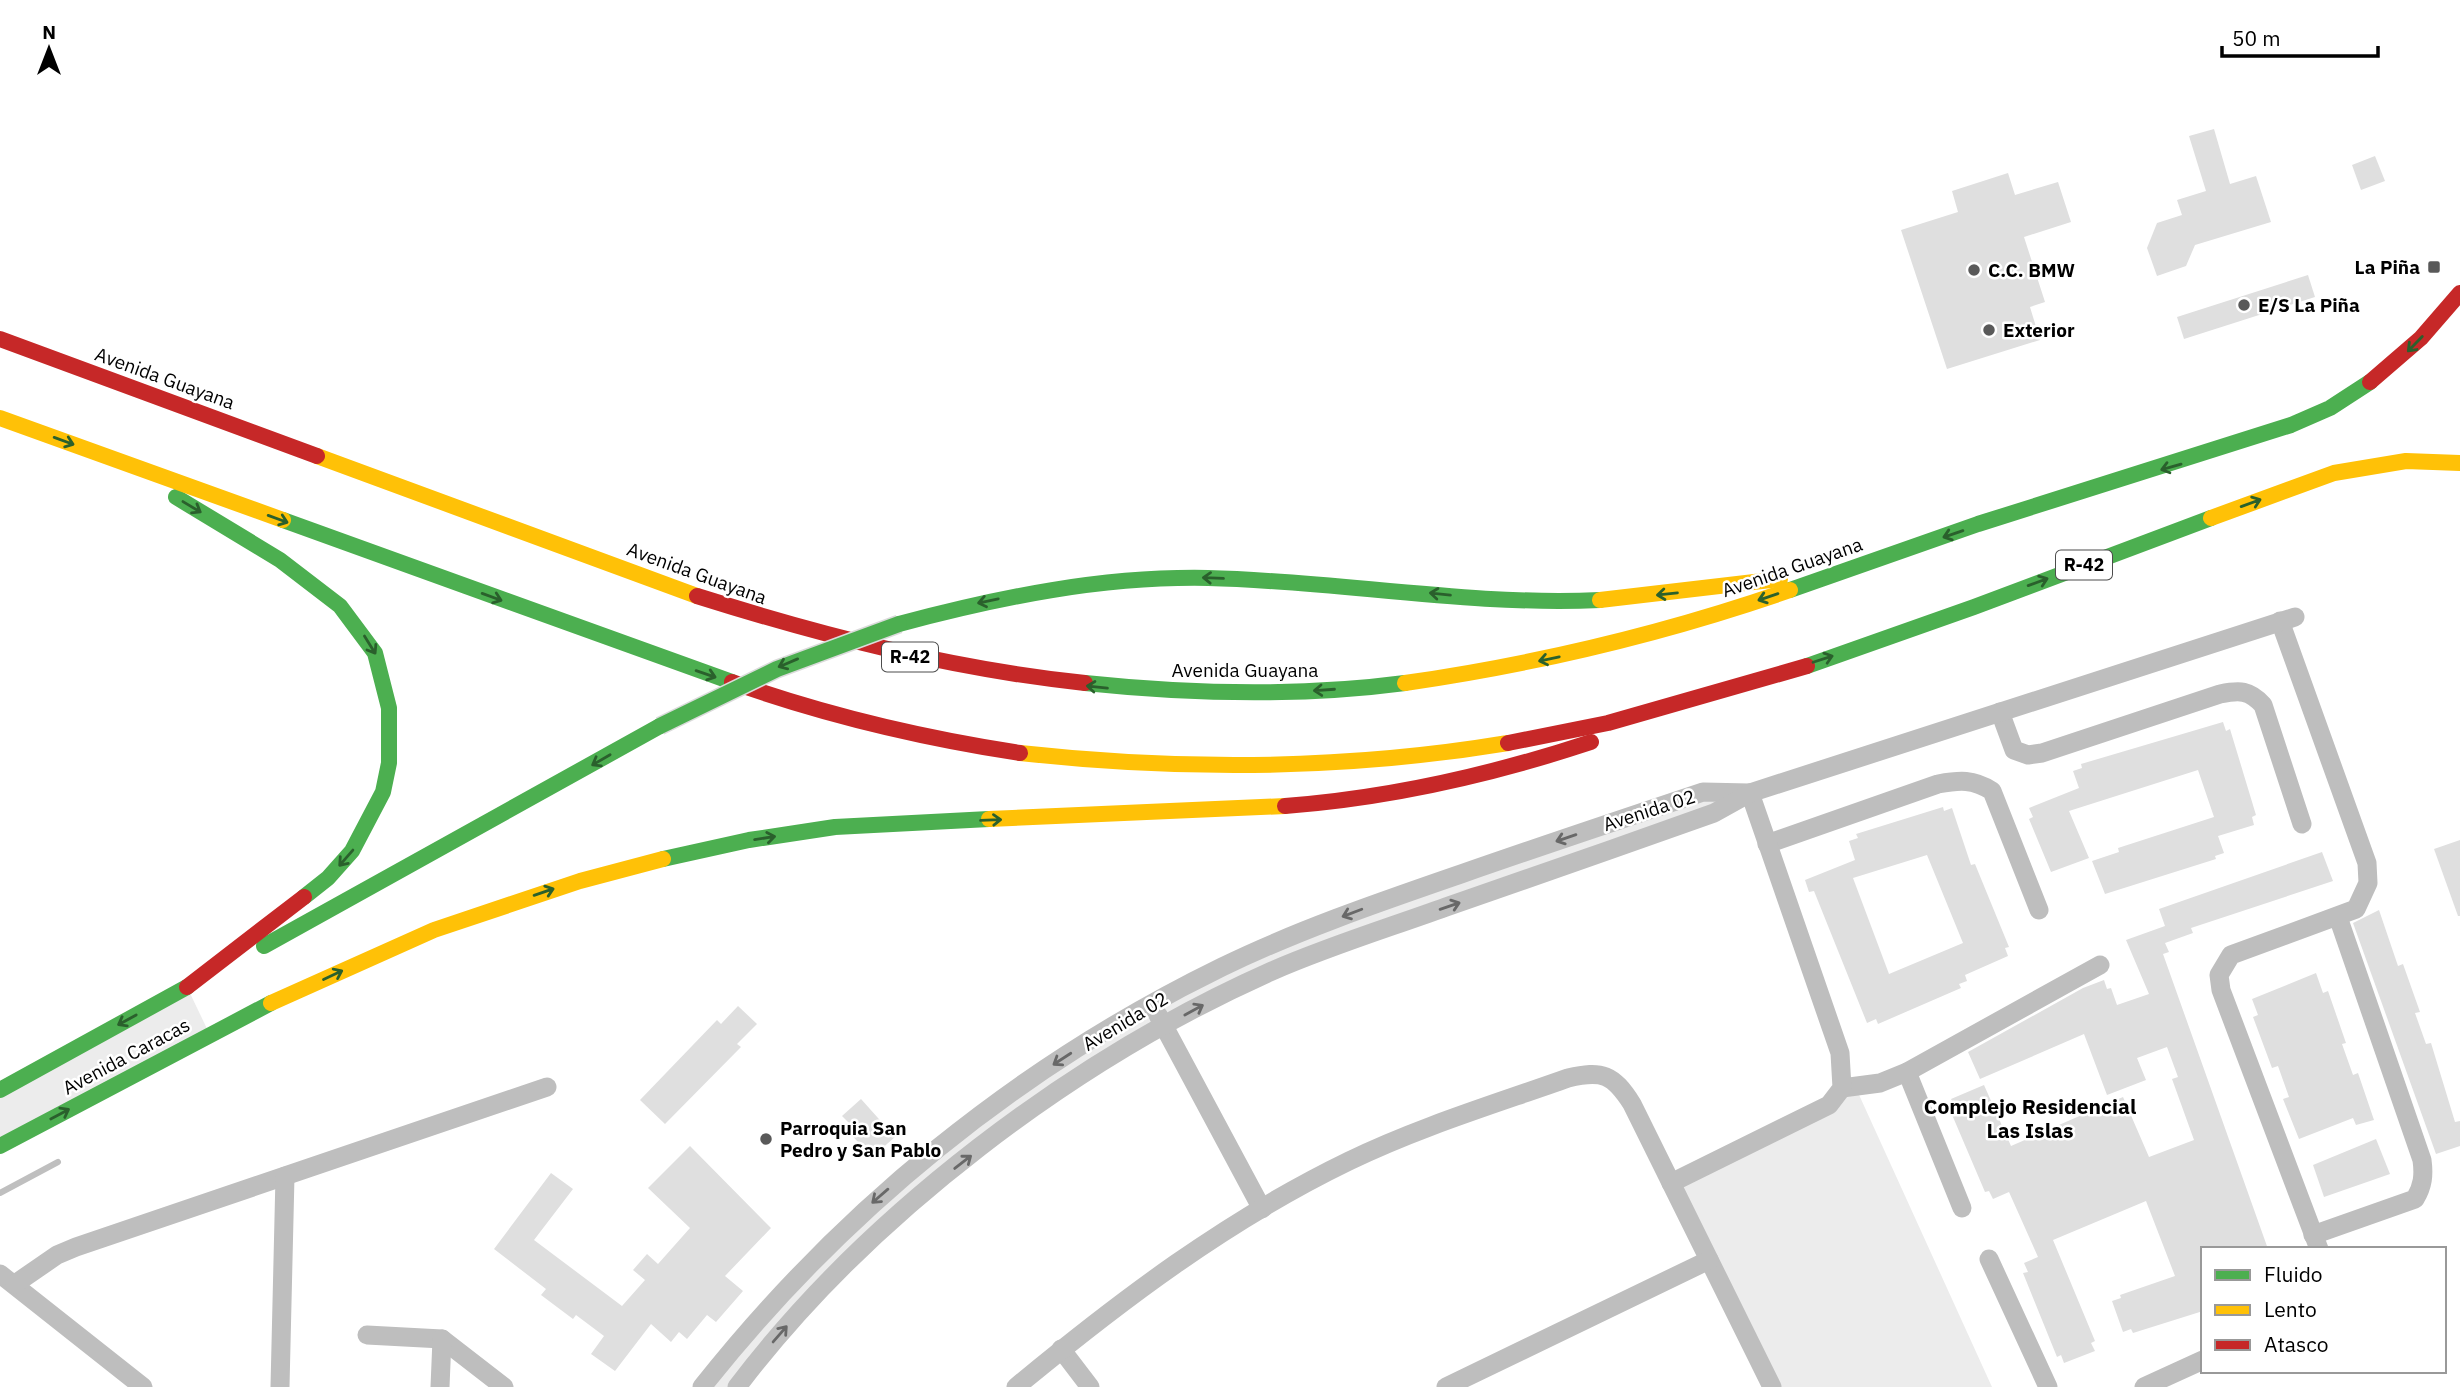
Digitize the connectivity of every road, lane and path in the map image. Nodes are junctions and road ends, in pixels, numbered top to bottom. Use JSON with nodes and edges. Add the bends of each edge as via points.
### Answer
{"nodes":[{"id":1,"x":2460,"y":293,"type":"edge"},
{"id":2,"x":0,"y":340,"type":"edge"},
{"id":3,"x":0,"y":418,"type":"edge"},
{"id":4,"x":112,"y":459,"type":"junction"},
{"id":5,"x":2460,"y":463,"type":"edge"},
{"id":6,"x":1856,"y":568,"type":"junction"},
{"id":7,"x":1712,"y":695,"type":"junction"},
{"id":8,"x":2000,"y":712,"type":"junction"},
{"id":9,"x":1750,"y":793,"type":"junction"},
{"id":10,"x":2302,"y":824,"type":"dead end"},
{"id":11,"x":1767,"y":844,"type":"junction"},
{"id":12,"x":2039,"y":910,"type":"dead end"},
{"id":13,"x":2338,"y":917,"type":"junction"},
{"id":14,"x":2100,"y":965,"type":"dead end"},
{"id":15,"x":187,"y":987,"type":"junction"},
{"id":16,"x":1153,"y":1004,"type":"junction"},
{"id":17,"x":1165,"y":1027,"type":"junction"},
{"id":18,"x":1907,"y":1072,"type":"junction"},
{"id":19,"x":547,"y":1087,"type":"dead end"},
{"id":20,"x":1842,"y":1088,"type":"junction"},
{"id":21,"x":0,"y":1090,"type":"edge"},
{"id":22,"x":0,"y":1146,"type":"edge"},
{"id":23,"x":285,"y":1176,"type":"junction"},
{"id":24,"x":1671,"y":1183,"type":"junction"},
{"id":25,"x":1962,"y":1208,"type":"dead end"},
{"id":26,"x":1262,"y":1209,"type":"junction"},
{"id":27,"x":2316,"y":1242,"type":"edge"},
{"id":28,"x":1989,"y":1259,"type":"dead end"},
{"id":29,"x":1709,"y":1260,"type":"junction"},
{"id":30,"x":7,"y":1279,"type":"edge"},
{"id":31,"x":367,"y":1335,"type":"dead end"},
{"id":32,"x":442,"y":1339,"type":"junction"},
{"id":33,"x":1061,"y":1349,"type":"junction"},
{"id":34,"x":2201,"y":1361,"type":"edge"},
{"id":35,"x":143,"y":1387,"type":"edge"},
{"id":36,"x":280,"y":1387,"type":"edge"},
{"id":37,"x":440,"y":1387,"type":"edge"},
{"id":38,"x":504,"y":1387,"type":"edge"},
{"id":39,"x":702,"y":1387,"type":"edge"},
{"id":40,"x":737,"y":1387,"type":"edge"},
{"id":41,"x":1016,"y":1387,"type":"edge"},
{"id":42,"x":1090,"y":1387,"type":"edge"},
{"id":43,"x":1446,"y":1387,"type":"edge"},
{"id":44,"x":1772,"y":1387,"type":"edge"},
{"id":45,"x":2048,"y":1387,"type":"edge"},
{"id":46,"x":2144,"y":1387,"type":"edge"}],
"edges":[{"from":1,"to":6,"type":"main road","name":"Avenida Guayana","number":"R-42","one_way":true,"via":[[2404,355],[2343,401],[2311,417]]},
{"from":6,"to":2,"type":"main road","name":"Avenida Guayana","number":"R-42","one_way":true,"via":[[1622,642],[1458,676],[1276,693],[1065,684],[938,663],[766,620]]},
{"from":3,"to":4,"type":"main road","number":"R-42","one_way":true},
{"from":4,"to":7,"type":"main road","number":"R-42","one_way":true,"via":[[777,698],[889,728],[1017,752],[1225,767],[1352,762],[1546,736]]},
{"from":4,"to":15,"type":"main road","one_way":true,"via":[[280,560],[340,606],[375,653],[389,708],[389,763],[383,792],[352,851],[328,878]]},
{"from":7,"to":5,"type":"main road","number":"R-42","one_way":true,"via":[[1880,639],[2334,473],[2406,461]]},
{"from":6,"to":15,"type":"main road","one_way":true,"bridge":true,"via":[[1708,590],[1575,601],[1478,598],[1289,581],[1167,579],[1019,595],[899,624],[790,662],[720,694]]},
{"from":22,"to":7,"type":"main road","name":"Avenida Caracas","one_way":true,"via":[[271,1003],[416,937],[568,884],[720,845],[837,826],[1198,812],[1396,794],[1549,758]]},
{"from":8,"to":9,"type":"street"},
{"from":8,"to":10,"type":"street","via":[[2014,750],[2028,755],[2072,745],[2220,694],[2239,690],[2252,694],[2263,705]]},
{"from":8,"to":13,"type":"street","via":[[2288,619],[2367,863],[2364,896],[2356,909]]},
{"from":9,"to":11,"type":"street"},
{"from":9,"to":16,"type":"street","name":"Avenida 02","one_way":true,"via":[[1703,792],[1428,886],[1277,942]]},
{"from":17,"to":9,"type":"street","name":"Avenida 02","one_way":true,"via":[[1235,988],[1304,958],[1714,813]]},
{"from":11,"to":12,"type":"street","via":[[1938,784],[1963,779],[1979,782],[1992,791]]},
{"from":11,"to":20,"type":"street","via":[[1840,1053]]},
{"from":13,"to":27,"type":"street","via":[[2424,1175],[2415,1199]]},
{"from":13,"to":27,"type":"street","via":[[2231,956],[2219,975]]},
{"from":14,"to":18,"type":"street"},
{"from":15,"to":21,"type":"main road","name":"Avenida Caracas","one_way":true},
{"from":16,"to":17,"type":"street"},
{"from":16,"to":39,"type":"street","name":"Avenida 02","one_way":true,"via":[[1020,1086],[906,1173],[817,1254]]},
{"from":17,"to":26,"type":"street"},
{"from":40,"to":17,"type":"street","name":"Avenida 02","one_way":true,"via":[[800,1311],[912,1204],[1024,1115]]},
{"from":18,"to":20,"type":"street","via":[[1880,1083]]},
{"from":18,"to":25,"type":"street"},
{"from":19,"to":23,"type":"street"},
{"from":20,"to":24,"type":"street","via":[[1829,1105]]},
{"from":23,"to":30,"type":"street","via":[[76,1247]]},
{"from":23,"to":36,"type":"street"},
{"from":24,"to":26,"type":"street","via":[[1623,1091],[1606,1076],[1586,1074],[1399,1139]]},
{"from":24,"to":29,"type":"street"},
{"from":26,"to":33,"type":"street","via":[[1142,1287]]},
{"from":28,"to":45,"type":"street"},
{"from":29,"to":43,"type":"street"},
{"from":29,"to":44,"type":"street"},
{"from":30,"to":35,"type":"street"},
{"from":31,"to":32,"type":"street"},
{"from":32,"to":37,"type":"street"},
{"from":32,"to":38,"type":"street"},
{"from":33,"to":41,"type":"street"},
{"from":33,"to":42,"type":"street"},
{"from":34,"to":46,"type":"street"}]}
